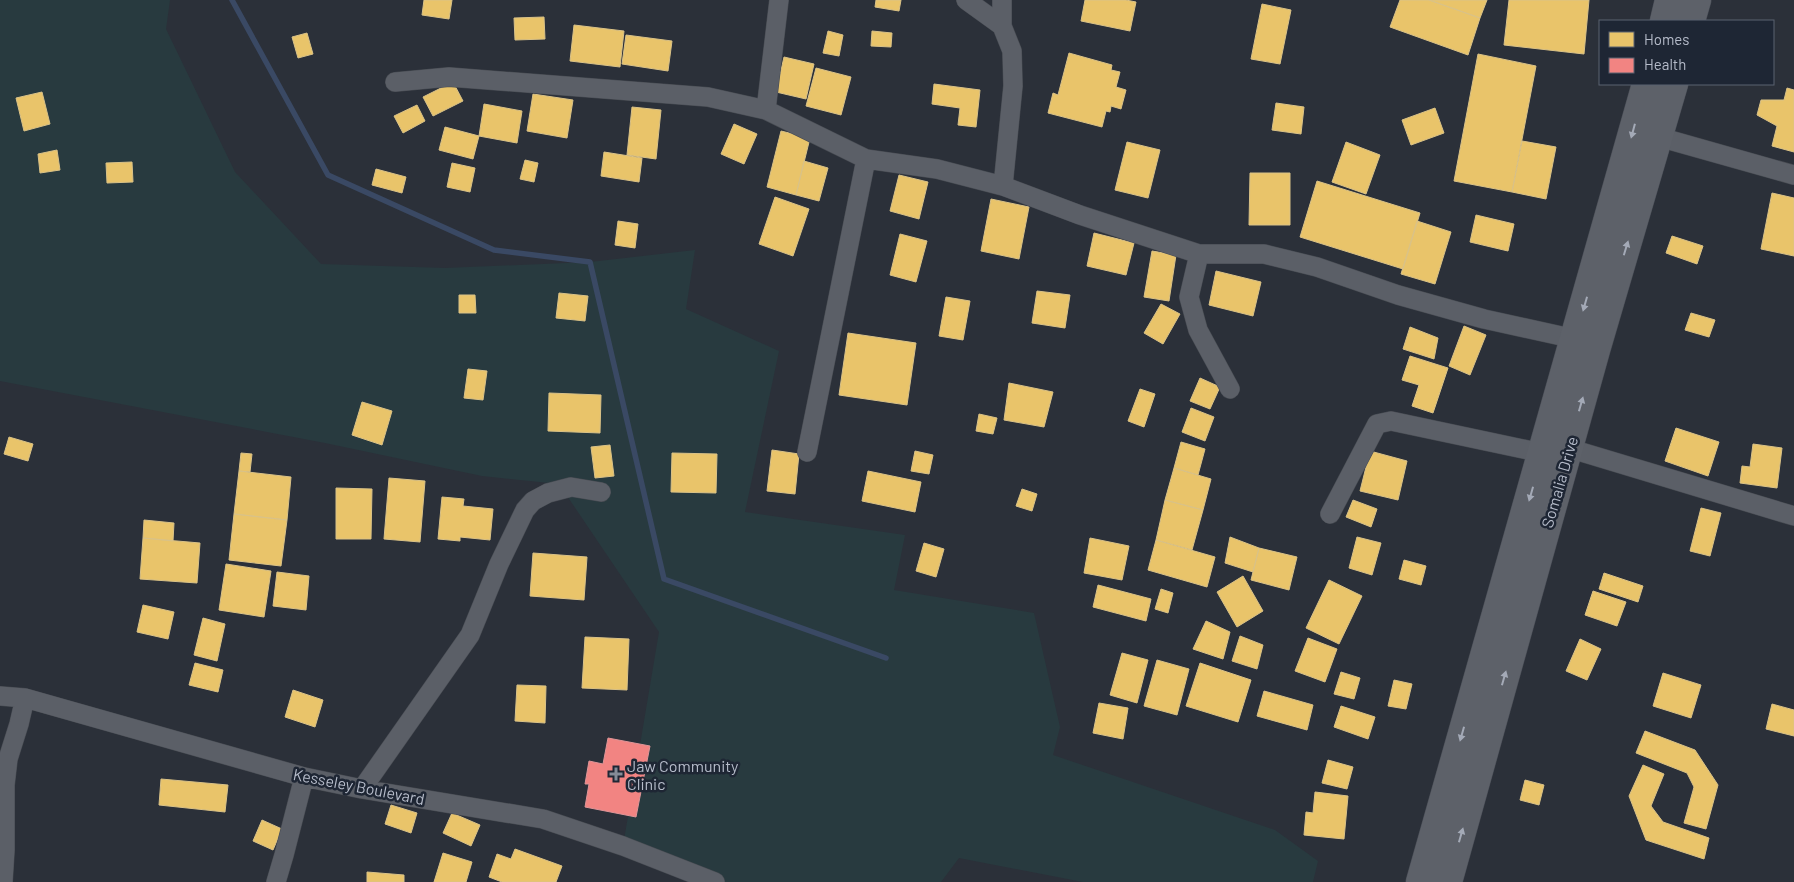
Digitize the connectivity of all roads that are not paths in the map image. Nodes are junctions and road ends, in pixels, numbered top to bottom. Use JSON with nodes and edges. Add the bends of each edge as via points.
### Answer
{"nodes":[{"id":1,"x":779,"y":0,"type":"edge"},
{"id":2,"x":966,"y":0,"type":"edge"},
{"id":3,"x":1002,"y":0,"type":"edge"},
{"id":4,"x":1669,"y":0,"type":"edge"},
{"id":5,"x":1697,"y":0,"type":"edge"},
{"id":6,"x":1664,"y":20,"type":"edge"},
{"id":7,"x":1692,"y":20,"type":"edge"},
{"id":8,"x":1002,"y":26,"type":"junction"},
{"id":9,"x":395,"y":82,"type":"dead end"},
{"id":10,"x":1646,"y":85,"type":"edge"},
{"id":11,"x":1674,"y":85,"type":"edge"},
{"id":12,"x":766,"y":110,"type":"junction"},
{"id":13,"x":1659,"y":137,"type":"junction"},
{"id":14,"x":866,"y":159,"type":"junction"},
{"id":15,"x":1794,"y":175,"type":"edge"},
{"id":16,"x":1003,"y":186,"type":"junction"},
{"id":17,"x":1199,"y":254,"type":"junction"},
{"id":18,"x":1575,"y":338,"type":"junction"},
{"id":19,"x":1230,"y":390,"type":"dead end"},
{"id":20,"x":1555,"y":451,"type":"junction"},
{"id":21,"x":807,"y":452,"type":"dead end"},
{"id":22,"x":601,"y":492,"type":"dead end"},
{"id":23,"x":1330,"y":514,"type":"dead end"},
{"id":24,"x":1794,"y":516,"type":"edge"},
{"id":25,"x":0,"y":696,"type":"edge"},
{"id":26,"x":25,"y":698,"type":"junction"},
{"id":27,"x":304,"y":777,"type":"junction"},
{"id":28,"x":362,"y":789,"type":"junction"},
{"id":29,"x":3,"y":882,"type":"edge"},
{"id":30,"x":276,"y":882,"type":"edge"},
{"id":31,"x":715,"y":882,"type":"edge"},
{"id":32,"x":1420,"y":882,"type":"edge"},
{"id":33,"x":1448,"y":882,"type":"edge"}],
"edges":[{"from":1,"to":12,"type":"street"},
{"from":2,"to":8,"type":"street"},
{"from":3,"to":8,"type":"street"},
{"from":4,"to":6,"type":"main road"},
{"from":5,"to":7,"type":"main road"},
{"from":8,"to":16,"type":"street","via":[[1012,51],[1013,86]]},
{"from":9,"to":12,"type":"street","via":[[468,78],[708,97]]},
{"from":10,"to":18,"type":"main road","name":"Somalia Drive","one_way":true},
{"from":11,"to":13,"type":"main road","name":"Somalia Drive"},
{"from":12,"to":14,"type":"street"},
{"from":13,"to":15,"type":"street"},
{"from":20,"to":13,"type":"main road","name":"Somalia Drive","one_way":true,"via":[[1596,350]]},
{"from":14,"to":16,"type":"street","via":[[937,169]]},
{"from":14,"to":21,"type":"street"},
{"from":16,"to":17,"type":"street"},
{"from":17,"to":18,"type":"street","via":[[1273,256],[1465,314]]},
{"from":17,"to":19,"type":"street","via":[[1189,297],[1198,330]]},
{"from":18,"to":20,"type":"main road","name":"Somalia Drive"},
{"from":20,"to":23,"type":"street","via":[[1391,421],[1377,424]]},
{"from":20,"to":24,"type":"street"},
{"from":20,"to":32,"type":"main road","name":"Somalia Drive","one_way":true},
{"from":33,"to":20,"type":"main road","name":"Somalia Drive","one_way":true},
{"from":22,"to":28,"type":"street","via":[[571,487],[548,493],[525,510],[470,635]]},
{"from":25,"to":26,"type":"street","name":"Kesseley Boulevard"},
{"from":26,"to":27,"type":"street","name":"Kesseley Boulevard"},
{"from":26,"to":29,"type":"street","via":[[4,785]]},
{"from":27,"to":28,"type":"street","name":"Kesseley Boulevard"},
{"from":27,"to":30,"type":"street"},
{"from":28,"to":31,"type":"street","name":"Kesseley Boulevard","via":[[544,818]]}]}
